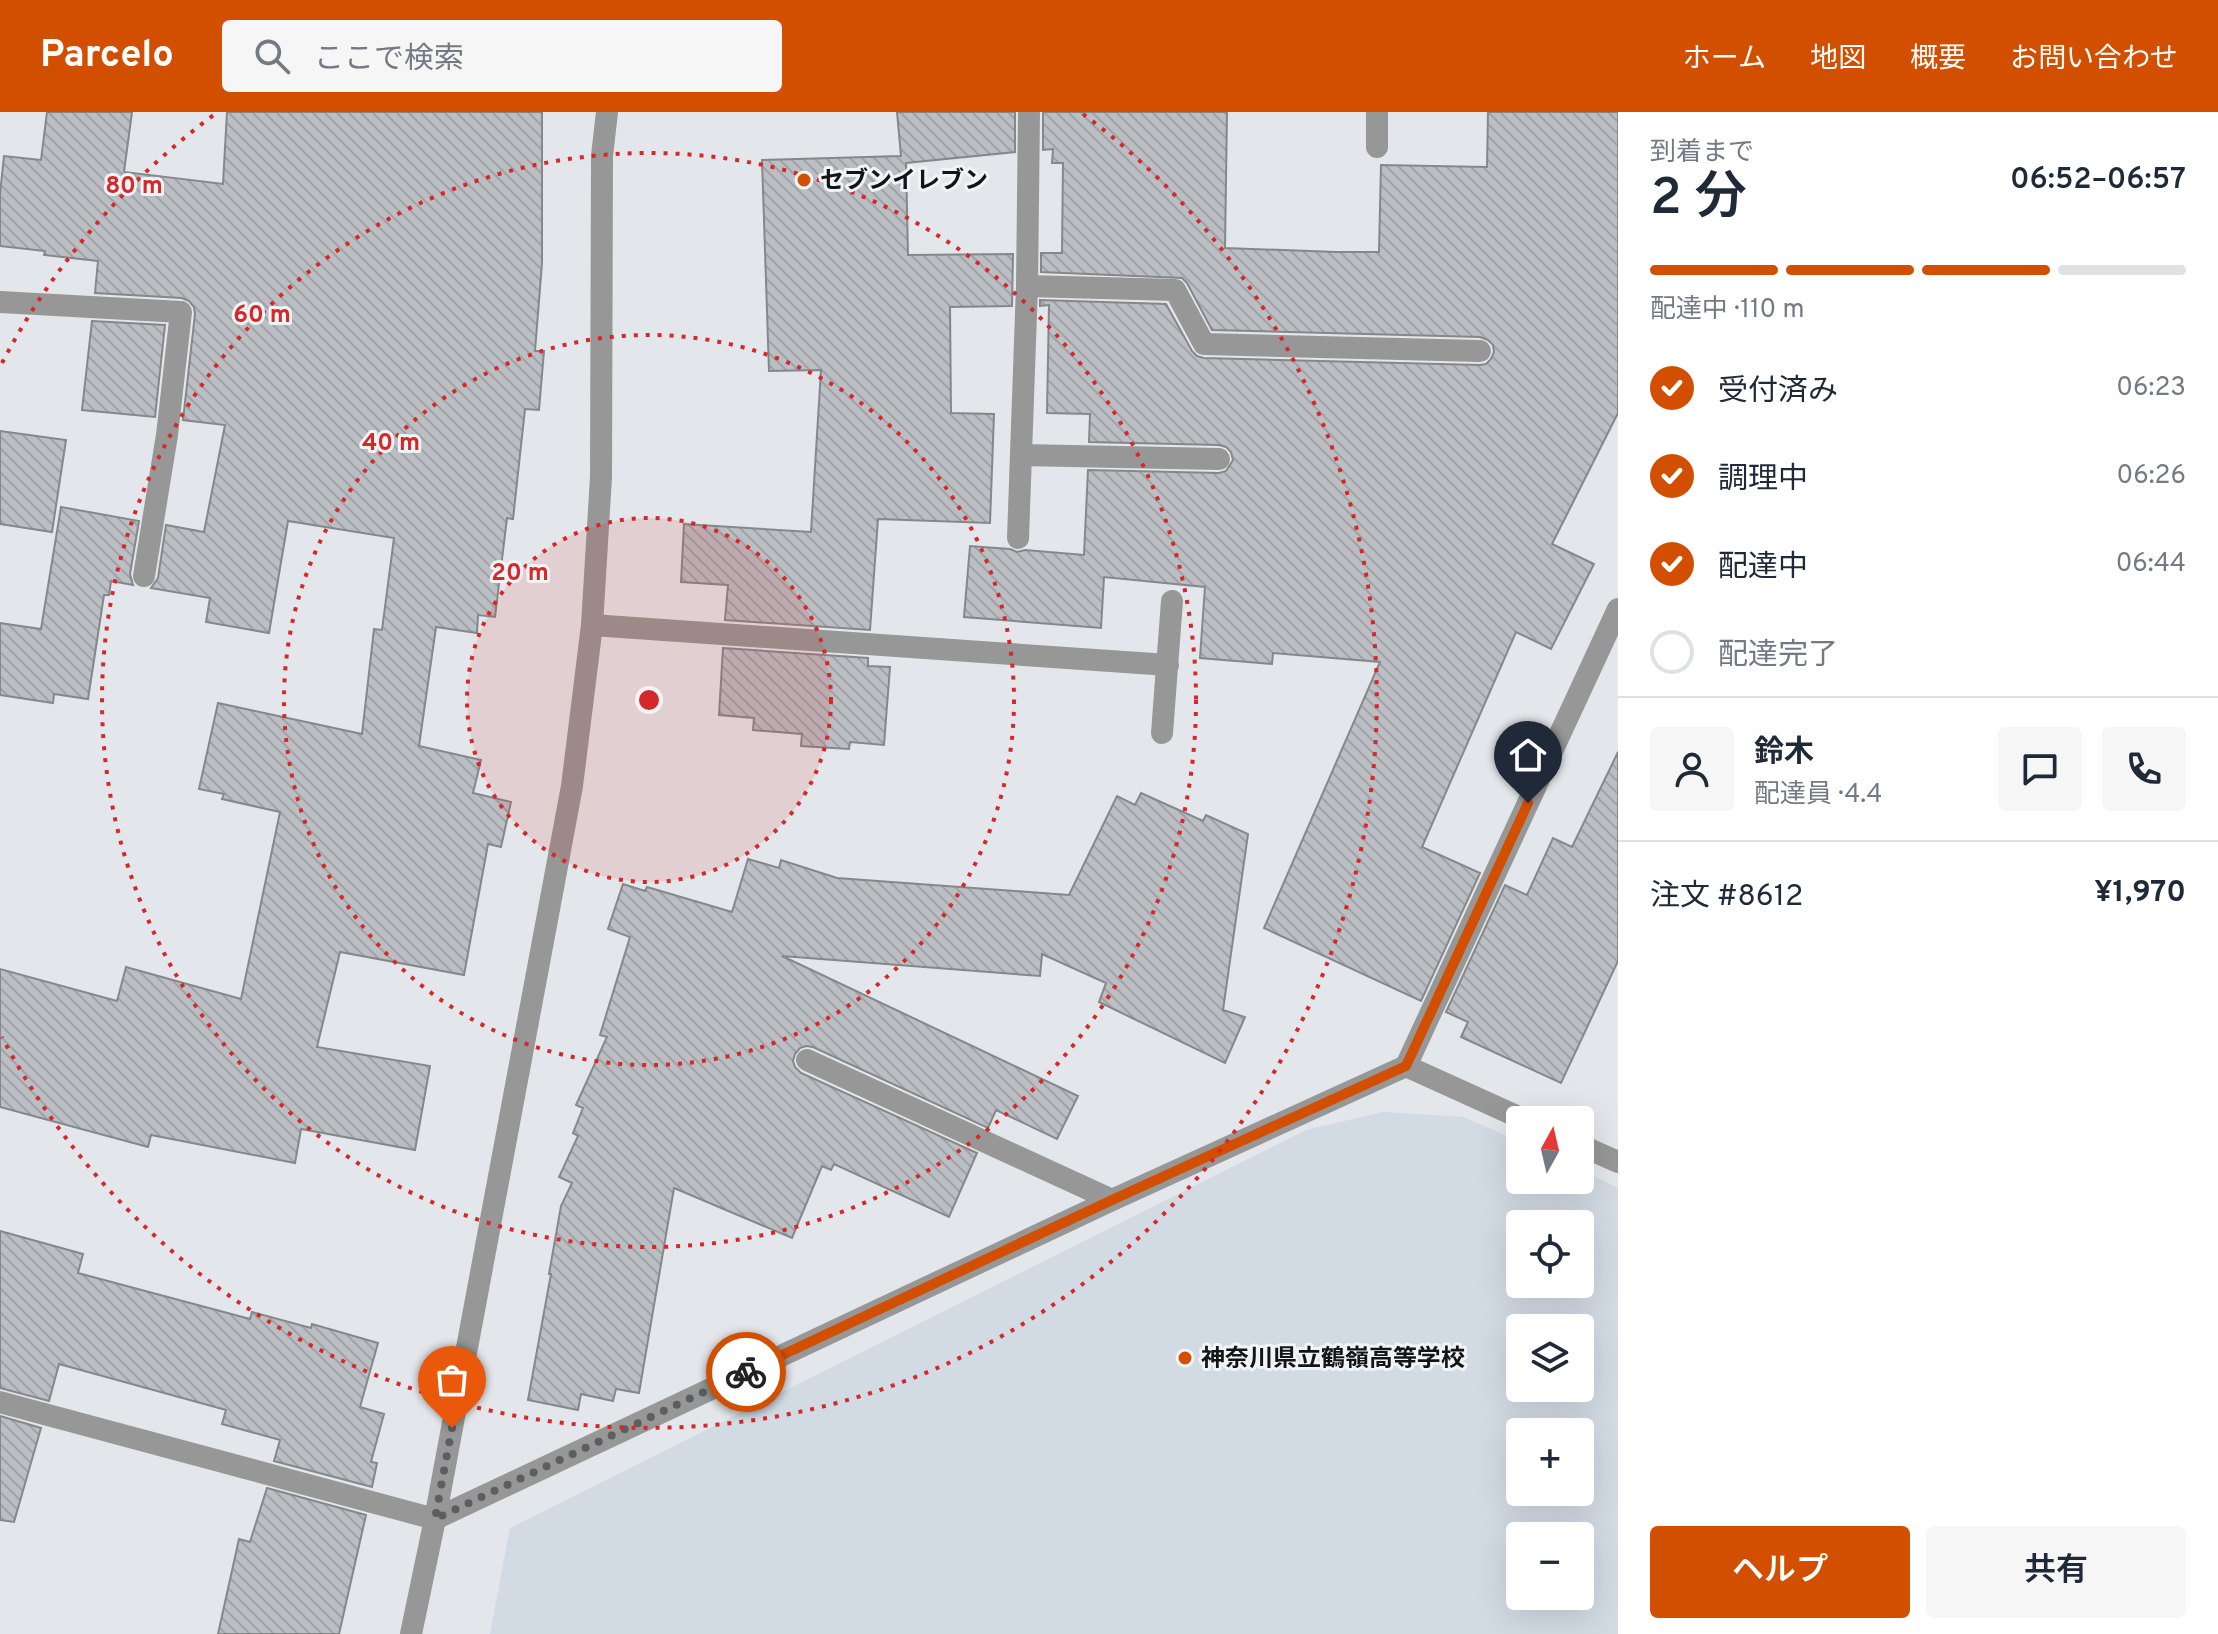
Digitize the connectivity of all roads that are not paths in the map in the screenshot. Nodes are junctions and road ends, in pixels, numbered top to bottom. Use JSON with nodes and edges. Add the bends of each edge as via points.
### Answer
{"nodes":[{"id":1,"x":607,"y":112,"type":"edge"},
{"id":2,"x":1029,"y":112,"type":"edge"},
{"id":3,"x":1377,"y":112,"type":"edge"},
{"id":4,"x":1377,"y":147,"type":"dead end"},
{"id":5,"x":1027,"y":286,"type":"junction"},
{"id":6,"x":0,"y":302,"type":"edge"},
{"id":7,"x":1480,"y":351,"type":"dead end"},
{"id":8,"x":1021,"y":455,"type":"junction"},
{"id":9,"x":1219,"y":459,"type":"dead end"},
{"id":10,"x":1018,"y":538,"type":"dead end"},
{"id":11,"x":144,"y":576,"type":"dead end"},
{"id":12,"x":1172,"y":601,"type":"dead end"},
{"id":13,"x":1618,"y":609,"type":"edge"},
{"id":14,"x":592,"y":625,"type":"junction"},
{"id":15,"x":1168,"y":665,"type":"junction"},
{"id":16,"x":1162,"y":733,"type":"dead end"},
{"id":17,"x":807,"y":1060,"type":"dead end"},
{"id":18,"x":1406,"y":1066,"type":"junction"},
{"id":19,"x":1506,"y":1111,"type":"edge"},
{"id":20,"x":1594,"y":1151,"type":"edge"},
{"id":21,"x":1618,"y":1162,"type":"edge"},
{"id":22,"x":1112,"y":1200,"type":"junction"},
{"id":23,"x":0,"y":1402,"type":"edge"},
{"id":24,"x":435,"y":1519,"type":"junction"},
{"id":25,"x":411,"y":1634,"type":"edge"}],
"edges":[{"from":1,"to":14,"type":"street","via":[[602,156],[601,477]]},
{"from":2,"to":5,"type":"street"},
{"from":3,"to":4,"type":"street"},
{"from":5,"to":7,"type":"street","via":[[1175,290],[1204,344]]},
{"from":5,"to":8,"type":"street"},
{"from":6,"to":11,"type":"street","via":[[181,312]]},
{"from":8,"to":9,"type":"street"},
{"from":8,"to":10,"type":"street"},
{"from":12,"to":15,"type":"street"},
{"from":13,"to":18,"type":"street"},
{"from":14,"to":15,"type":"street"},
{"from":14,"to":24,"type":"street","via":[[572,786]]},
{"from":15,"to":16,"type":"street"},
{"from":17,"to":22,"type":"street"},
{"from":18,"to":19,"type":"street"},
{"from":18,"to":22,"type":"street"},
{"from":20,"to":21,"type":"street"},
{"from":22,"to":24,"type":"street"},
{"from":23,"to":24,"type":"street"},
{"from":24,"to":25,"type":"street"}]}
